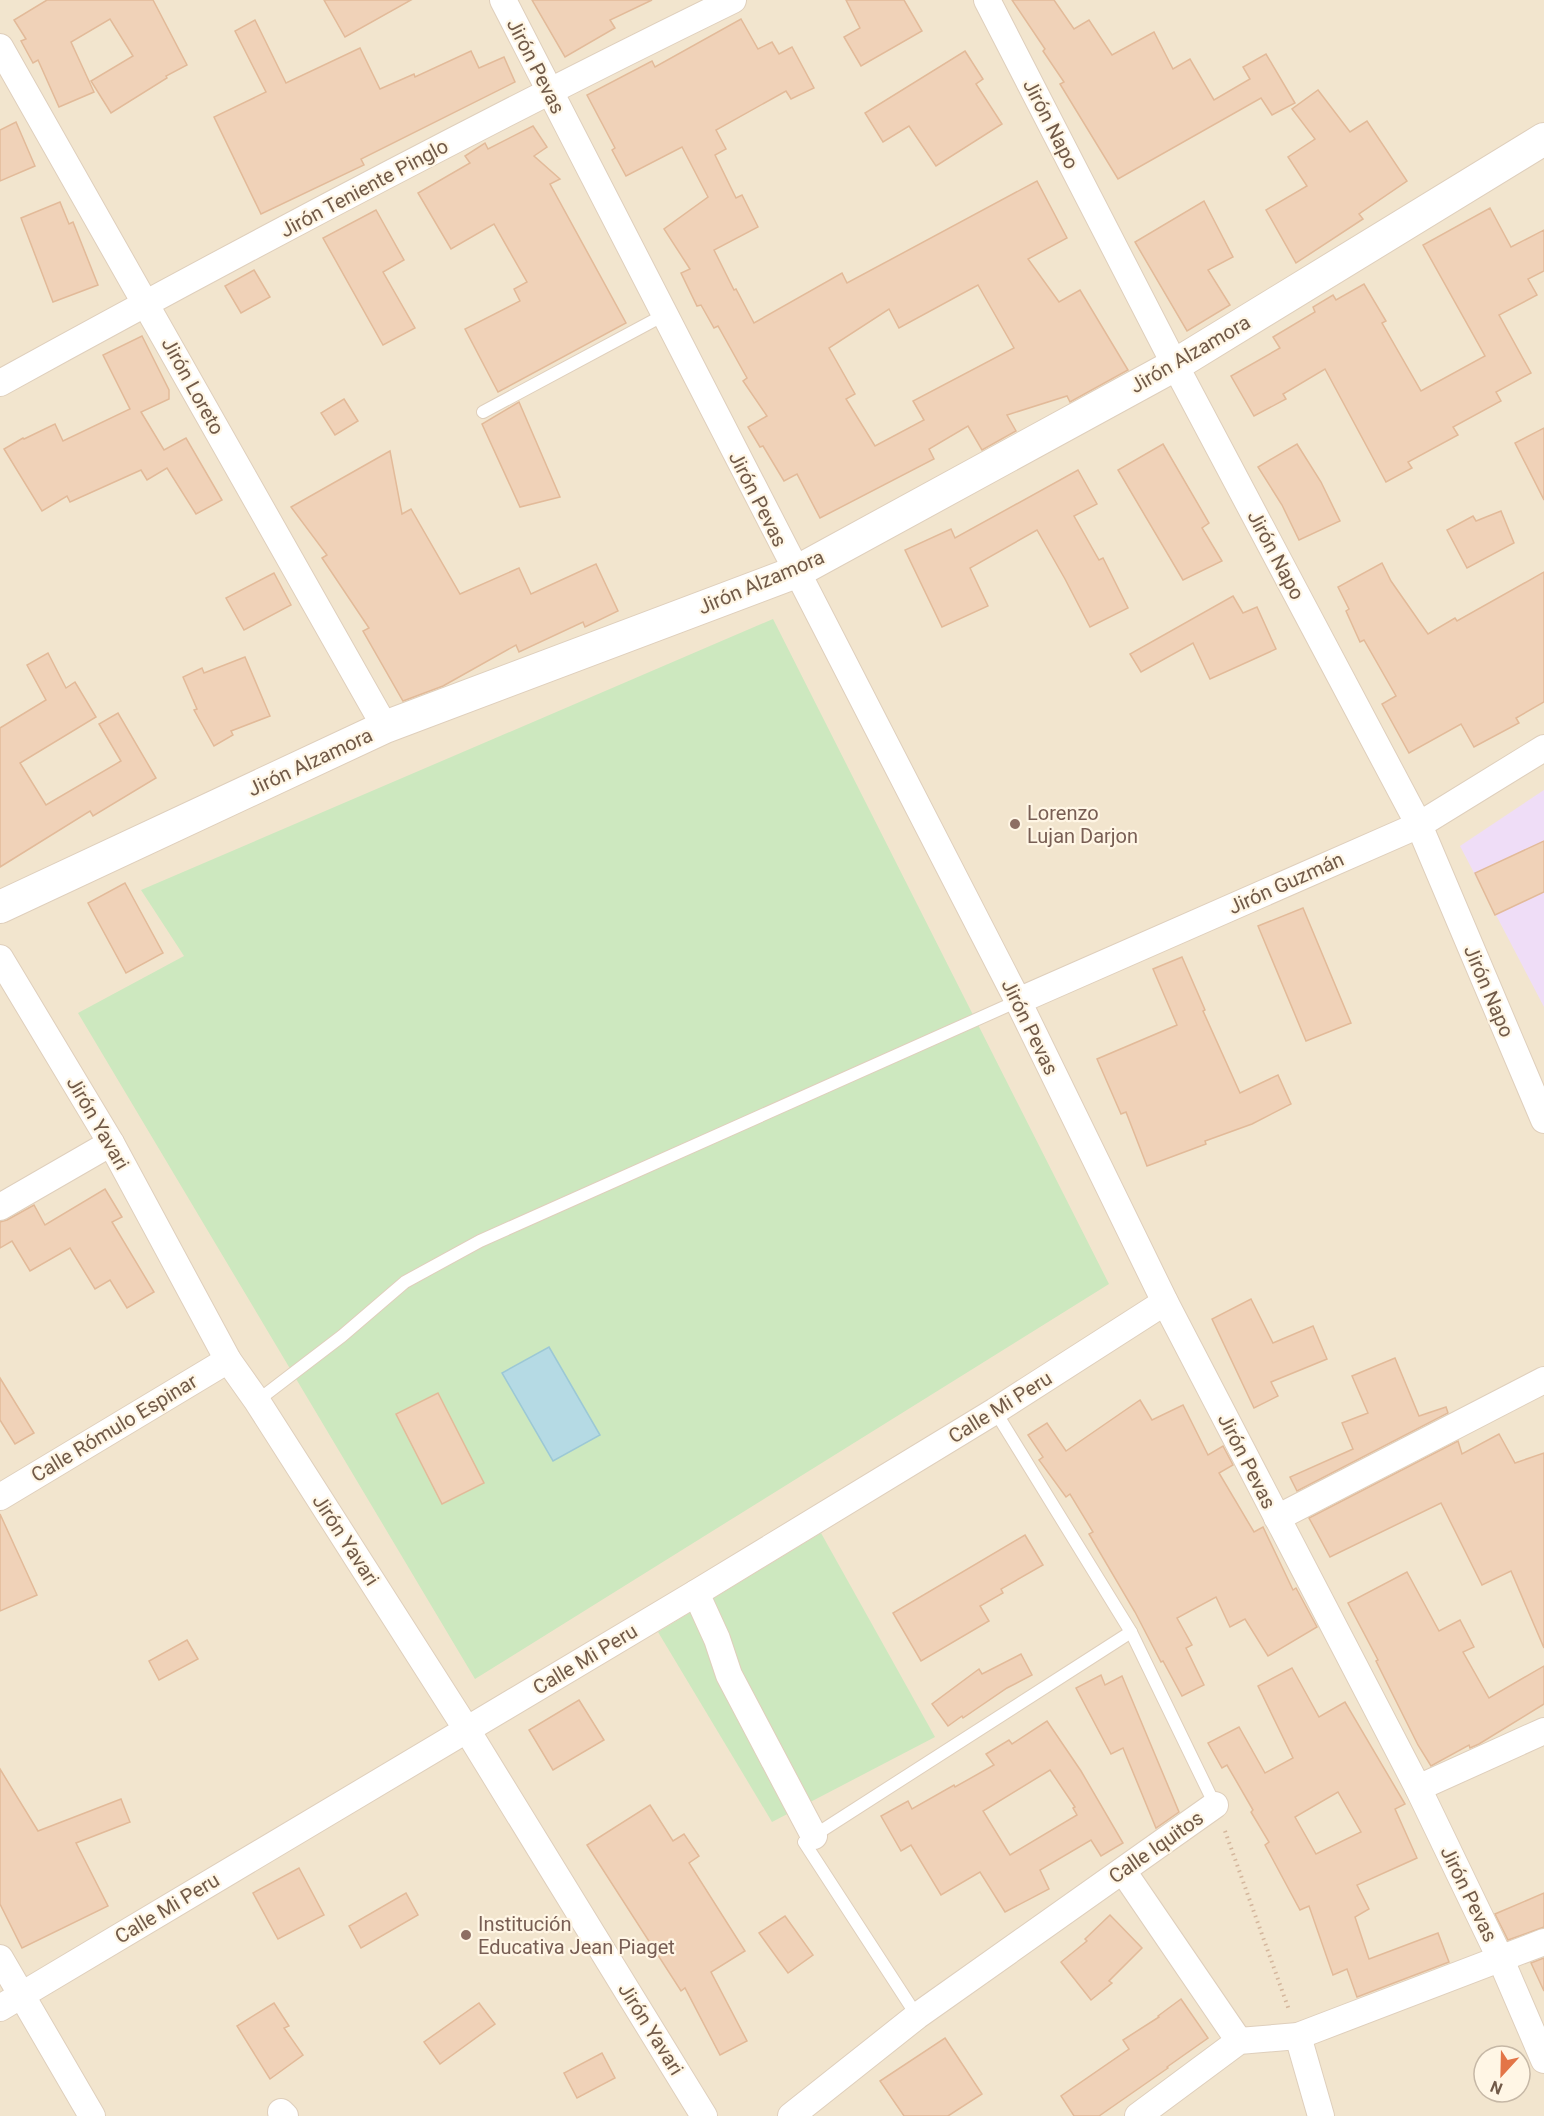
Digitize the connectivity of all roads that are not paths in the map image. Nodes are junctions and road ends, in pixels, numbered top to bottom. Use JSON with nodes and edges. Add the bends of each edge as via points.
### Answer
{"nodes":[{"id":1,"x":503,"y":0,"type":"edge"},
{"id":2,"x":733,"y":0,"type":"edge"},
{"id":3,"x":987,"y":0,"type":"edge"},
{"id":4,"x":0,"y":47,"type":"edge"},
{"id":5,"x":548,"y":91,"type":"junction"},
{"id":6,"x":1544,"y":139,"type":"edge"},
{"id":7,"x":146,"y":303,"type":"junction"},
{"id":8,"x":664,"y":315,"type":"junction"},
{"id":9,"x":1175,"y":364,"type":"junction"},
{"id":10,"x":0,"y":383,"type":"edge"},
{"id":11,"x":483,"y":412,"type":"dead end"},
{"id":12,"x":796,"y":572,"type":"junction"},
{"id":13,"x":385,"y":727,"type":"junction"},
{"id":14,"x":1544,"y":748,"type":"edge"},
{"id":15,"x":1419,"y":825,"type":"junction"},
{"id":16,"x":0,"y":906,"type":"edge"},
{"id":17,"x":0,"y":958,"type":"edge"},
{"id":18,"x":1018,"y":1000,"type":"junction"},
{"id":19,"x":1544,"y":1120,"type":"edge"},
{"id":20,"x":111,"y":1143,"type":"junction"},
{"id":21,"x":0,"y":1207,"type":"edge"},
{"id":22,"x":1165,"y":1302,"type":"junction"},
{"id":23,"x":228,"y":1360,"type":"junction"},
{"id":24,"x":1544,"y":1380,"type":"edge"},
{"id":25,"x":257,"y":1401,"type":"junction"},
{"id":26,"x":995,"y":1411,"type":"junction"},
{"id":27,"x":0,"y":1497,"type":"edge"},
{"id":28,"x":1277,"y":1518,"type":"junction"},
{"id":29,"x":696,"y":1593,"type":"junction"},
{"id":30,"x":1131,"y":1632,"type":"junction"},
{"id":31,"x":467,"y":1730,"type":"junction"},
{"id":32,"x":1544,"y":1731,"type":"edge"},
{"id":33,"x":1418,"y":1788,"type":"junction"},
{"id":34,"x":1215,"y":1805,"type":"joint"},
{"id":35,"x":814,"y":1836,"type":"junction"},
{"id":36,"x":1123,"y":1871,"type":"junction"},
{"id":37,"x":1544,"y":1942,"type":"edge"},
{"id":38,"x":0,"y":1958,"type":"edge"},
{"id":39,"x":1501,"y":1959,"type":"junction"},
{"id":40,"x":11,"y":2002,"type":"edge"},
{"id":41,"x":917,"y":2016,"type":"junction"},
{"id":42,"x":1298,"y":2036,"type":"junction"},
{"id":43,"x":1239,"y":2041,"type":"junction"},
{"id":44,"x":1544,"y":2060,"type":"edge"},
{"id":45,"x":92,"y":2116,"type":"edge"},
{"id":46,"x":704,"y":2116,"type":"edge"},
{"id":47,"x":791,"y":2116,"type":"edge"},
{"id":48,"x":1138,"y":2116,"type":"edge"},
{"id":49,"x":1321,"y":2116,"type":"edge"}],
"edges":[{"from":1,"to":5,"type":"street","name":"Jirón Pevas"},
{"from":2,"to":5,"type":"street","name":"Jirón Teniente Pinglo"},
{"from":3,"to":9,"type":"street","name":"Jirón Napo"},
{"from":4,"to":7,"type":"street","name":"Jirón Loreto"},
{"from":5,"to":7,"type":"street","name":"Jirón Teniente Pinglo"},
{"from":5,"to":8,"type":"street","name":"Jirón Pevas"},
{"from":6,"to":9,"type":"street","name":"Jirón Alzamora"},
{"from":7,"to":10,"type":"street","name":"Jirón Teniente Pinglo"},
{"from":7,"to":13,"type":"street","name":"Jirón Loreto"},
{"from":8,"to":11,"type":"lane"},
{"from":8,"to":12,"type":"street","name":"Jirón Pevas"},
{"from":9,"to":12,"type":"street","name":"Jirón Alzamora"},
{"from":9,"to":15,"type":"street","name":"Jirón Napo"},
{"from":12,"to":13,"type":"street","name":"Jirón Alzamora"},
{"from":12,"to":18,"type":"street","name":"Jirón Pevas"},
{"from":13,"to":16,"type":"street","name":"Jirón Alzamora"},
{"from":14,"to":15,"type":"street","name":"Jirón Guzmán"},
{"from":15,"to":18,"type":"street","name":"Jirón Guzmán"},
{"from":15,"to":19,"type":"street","name":"Jirón Napo"},
{"from":17,"to":20,"type":"street","name":"Jirón Yavari"},
{"from":18,"to":22,"type":"street","name":"Jirón Pevas"},
{"from":18,"to":25,"type":"lane","via":[[480,1241],[405,1282]]},
{"from":20,"to":21,"type":"street"},
{"from":20,"to":23,"type":"street","name":"Jirón Yavari"},
{"from":22,"to":26,"type":"street","name":"Calle Mi Peru"},
{"from":22,"to":28,"type":"street","name":"Jirón Pevas"},
{"from":23,"to":25,"type":"street","name":"Jirón Yavari"},
{"from":23,"to":27,"type":"street","name":"Calle Rómulo Espinar"},
{"from":24,"to":28,"type":"street"},
{"from":25,"to":31,"type":"street","name":"Jirón Yavari"},
{"from":26,"to":29,"type":"street","name":"Calle Mi Peru"},
{"from":26,"to":30,"type":"lane","name":"Calle Iquitos"},
{"from":28,"to":33,"type":"street","name":"Jirón Pevas"},
{"from":29,"to":31,"type":"street","name":"Calle Mi Peru"},
{"from":29,"to":35,"type":"street","via":[[729,1676]]},
{"from":30,"to":34,"type":"lane","name":"Calle Iquitos"},
{"from":30,"to":35,"type":"lane"},
{"from":31,"to":40,"type":"street","name":"Calle Mi Peru"},
{"from":31,"to":46,"type":"street","name":"Jirón Yavari"},
{"from":32,"to":33,"type":"street"},
{"from":33,"to":39,"type":"street","name":"Jirón Pevas"},
{"from":34,"to":36,"type":"street","name":"Calle Iquitos"},
{"from":35,"to":41,"type":"lane","via":[[804,1842]]},
{"from":36,"to":41,"type":"street","name":"Calle Iquitos"},
{"from":36,"to":43,"type":"street"},
{"from":37,"to":39,"type":"street"},
{"from":38,"to":40,"type":"street"},
{"from":39,"to":42,"type":"street"},
{"from":39,"to":44,"type":"street","name":"Jirón Pevas"},
{"from":40,"to":45,"type":"street"},
{"from":41,"to":47,"type":"street","name":"Calle Iquitos"},
{"from":42,"to":43,"type":"street"},
{"from":42,"to":49,"type":"street"},
{"from":43,"to":48,"type":"street"}]}
